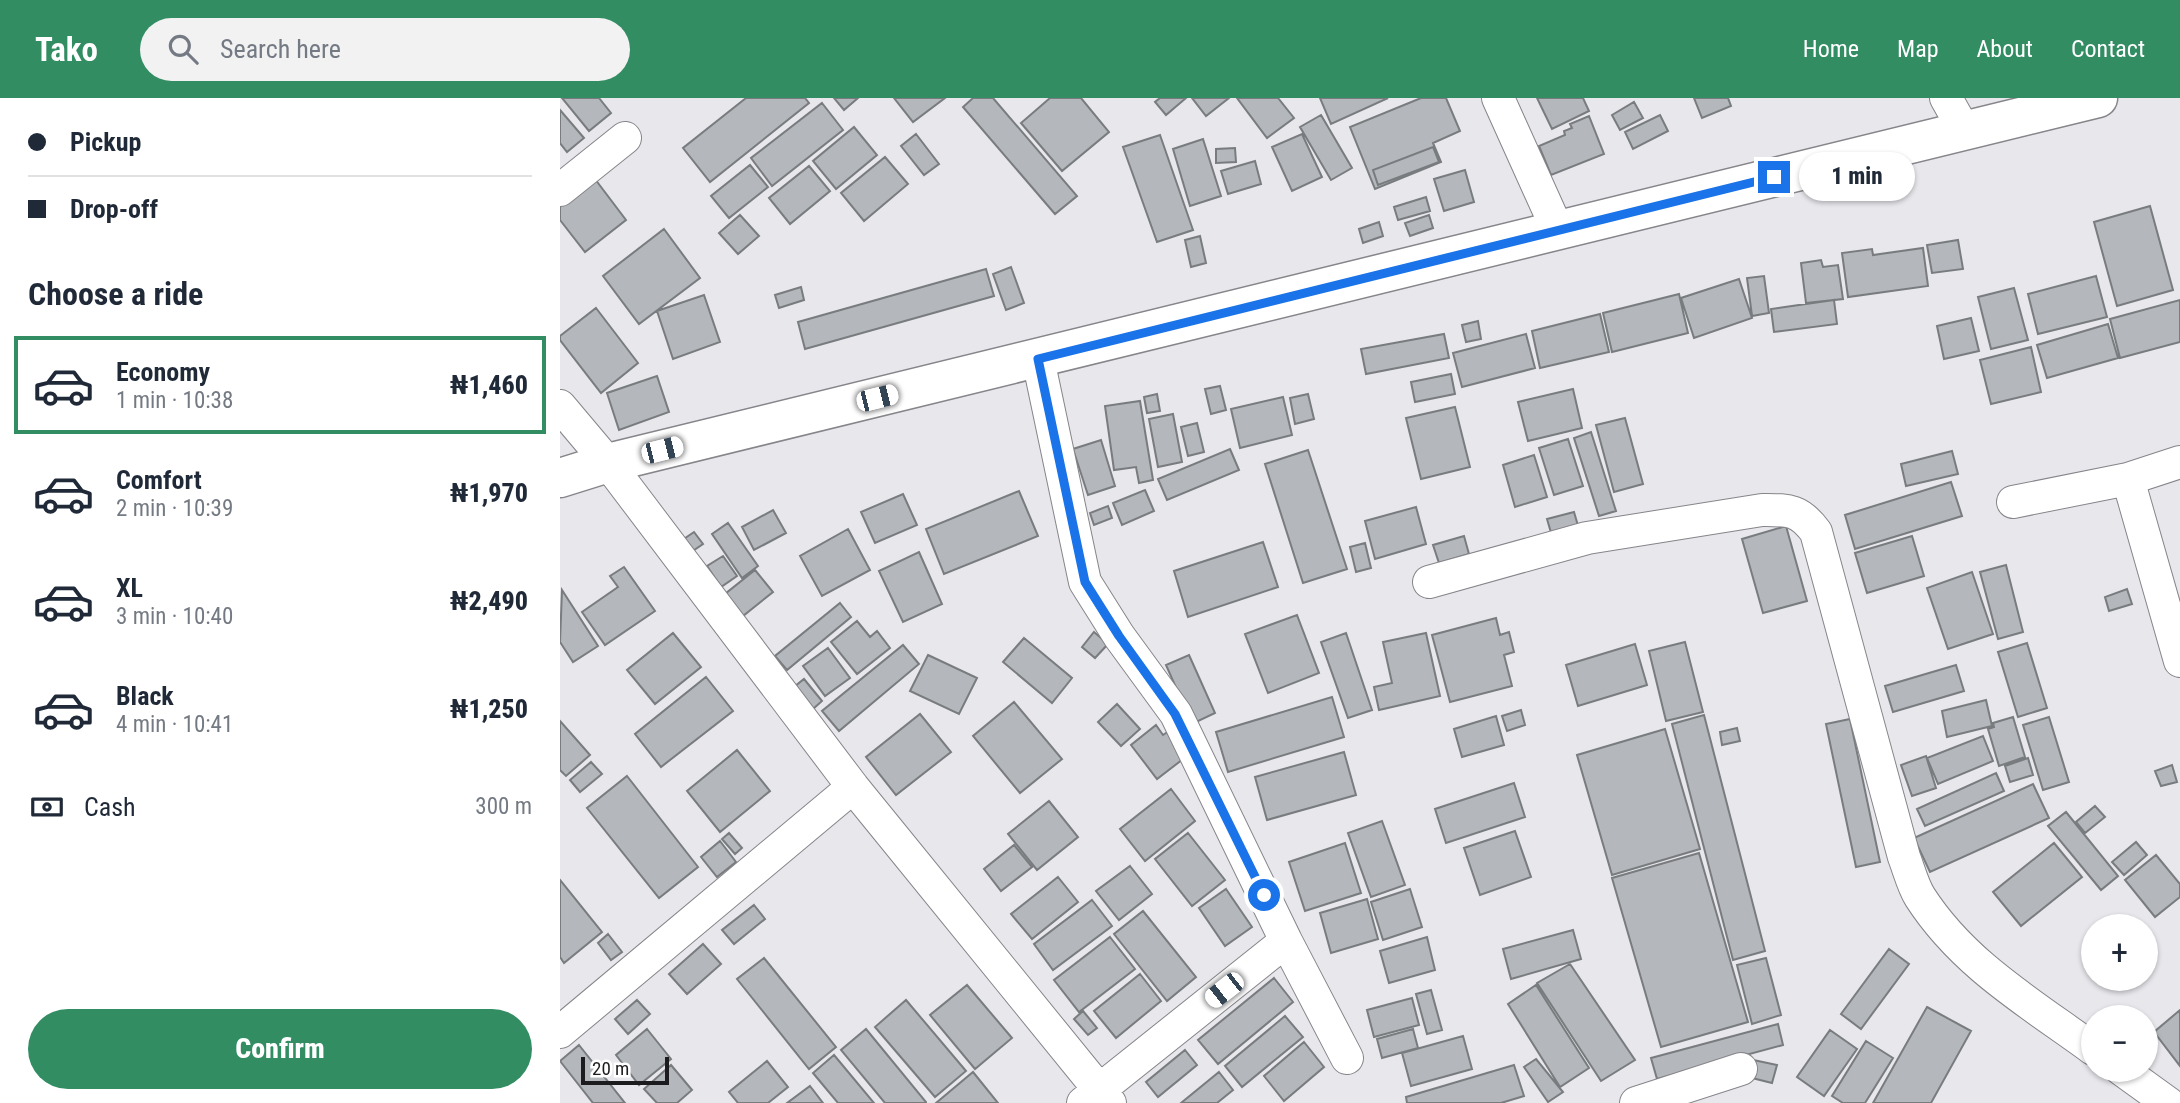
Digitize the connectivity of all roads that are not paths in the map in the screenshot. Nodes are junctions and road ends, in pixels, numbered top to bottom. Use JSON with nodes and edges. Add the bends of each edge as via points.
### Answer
{"nodes":[{"id":1,"x":1497,"y":98,"type":"edge"},
{"id":2,"x":2098,"y":98,"type":"edge"},
{"id":3,"x":1955,"y":114,"type":"edge"},
{"id":4,"x":625,"y":138,"type":"dead end"},
{"id":5,"x":560,"y":190,"type":"edge"},
{"id":6,"x":1558,"y":231,"type":"junction"},
{"id":7,"x":1038,"y":359,"type":"junction"},
{"id":8,"x":560,"y":406,"type":"edge"},
{"id":9,"x":2180,"y":462,"type":"edge"},
{"id":10,"x":608,"y":463,"type":"junction"},
{"id":11,"x":560,"y":478,"type":"edge"},
{"id":12,"x":2128,"y":479,"type":"junction"},
{"id":13,"x":2012,"y":502,"type":"dead end"},
{"id":14,"x":1429,"y":582,"type":"dead end"},
{"id":15,"x":2180,"y":661,"type":"edge"},
{"id":16,"x":853,"y":787,"type":"junction"},
{"id":17,"x":1286,"y":941,"type":"junction"},
{"id":18,"x":560,"y":1032,"type":"edge"},
{"id":19,"x":2081,"y":1040,"type":"edge"},
{"id":20,"x":1347,"y":1058,"type":"dead end"},
{"id":21,"x":1741,"y":1069,"type":"dead end"},
{"id":22,"x":2139,"y":1082,"type":"edge"},
{"id":23,"x":1097,"y":1099,"type":"edge"},
{"id":24,"x":1636,"y":1103,"type":"edge"},
{"id":25,"x":2168,"y":1103,"type":"edge"}],
"edges":[{"from":1,"to":6,"type":"street"},
{"from":2,"to":3,"type":"street"},
{"from":3,"to":6,"type":"street"},
{"from":4,"to":5,"type":"street"},
{"from":6,"to":7,"type":"street"},
{"from":7,"to":10,"type":"street"},
{"from":7,"to":17,"type":"street","via":[[1085,582],[1175,714]]},
{"from":8,"to":10,"type":"street"},
{"from":9,"to":12,"type":"street"},
{"from":10,"to":11,"type":"street"},
{"from":10,"to":16,"type":"street"},
{"from":12,"to":13,"type":"street"},
{"from":12,"to":15,"type":"street"},
{"from":14,"to":19,"type":"street","via":[[1587,538],[1762,510],[1788,510],[1805,517],[1816,532],[1900,844],[1919,895],[1976,964]]},
{"from":16,"to":18,"type":"street"},
{"from":16,"to":23,"type":"street"},
{"from":17,"to":20,"type":"street"},
{"from":17,"to":23,"type":"street"},
{"from":21,"to":24,"type":"street"},
{"from":22,"to":25,"type":"street"}]}
